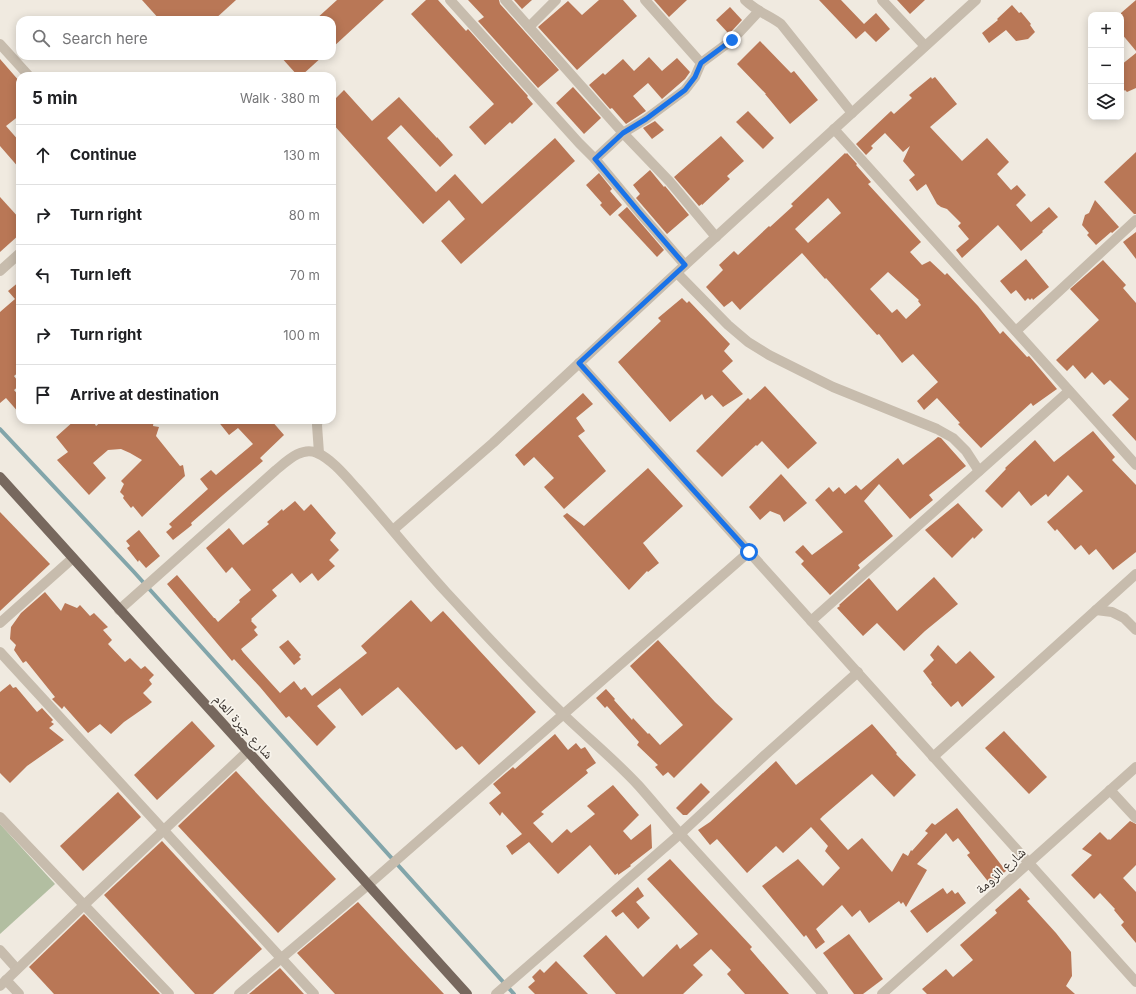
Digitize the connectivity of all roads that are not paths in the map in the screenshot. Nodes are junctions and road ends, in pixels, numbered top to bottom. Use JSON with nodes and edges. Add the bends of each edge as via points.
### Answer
{"nodes":[{"id":1,"x":450,"y":0,"type":"edge"},
{"id":2,"x":505,"y":0,"type":"edge"},
{"id":3,"x":556,"y":0,"type":"edge"},
{"id":4,"x":645,"y":0,"type":"edge"},
{"id":5,"x":745,"y":0,"type":"edge"},
{"id":6,"x":882,"y":0,"type":"edge"},
{"id":7,"x":976,"y":0,"type":"edge"},
{"id":8,"x":759,"y":11,"type":"junction"},
{"id":9,"x":529,"y":27,"type":"junction"},
{"id":10,"x":0,"y":44,"type":"edge"},
{"id":11,"x":925,"y":46,"type":"junction"},
{"id":12,"x":701,"y":63,"type":"junction"},
{"id":13,"x":26,"y":72,"type":"edge"},
{"id":14,"x":852,"y":113,"type":"junction"},
{"id":15,"x":834,"y":129,"type":"junction"},
{"id":16,"x":623,"y":133,"type":"junction"},
{"id":17,"x":595,"y":159,"type":"junction"},
{"id":18,"x":1136,"y":220,"type":"edge"},
{"id":19,"x":716,"y":237,"type":"junction"},
{"id":20,"x":16,"y":256,"type":"edge"},
{"id":21,"x":685,"y":265,"type":"junction"},
{"id":22,"x":0,"y":270,"type":"edge"},
{"id":23,"x":677,"y":273,"type":"junction"},
{"id":24,"x":1016,"y":331,"type":"junction"},
{"id":25,"x":579,"y":363,"type":"junction"},
{"id":26,"x":1068,"y":391,"type":"junction"},
{"id":27,"x":317,"y":424,"type":"edge"},
{"id":28,"x":319,"y":453,"type":"junction"},
{"id":29,"x":1136,"y":465,"type":"edge"},
{"id":30,"x":979,"y":471,"type":"junction"},
{"id":31,"x":0,"y":478,"type":"edge"},
{"id":32,"x":393,"y":530,"type":"junction"},
{"id":33,"x":749,"y":552,"type":"junction"},
{"id":34,"x":73,"y":558,"type":"junction"},
{"id":35,"x":1136,"y":574,"type":"edge"},
{"id":36,"x":120,"y":610,"type":"junction"},
{"id":37,"x":1096,"y":610,"type":"junction"},
{"id":38,"x":811,"y":621,"type":"junction"},
{"id":39,"x":0,"y":623,"type":"edge"},
{"id":40,"x":1136,"y":630,"type":"edge"},
{"id":41,"x":0,"y":652,"type":"edge"},
{"id":42,"x":858,"y":672,"type":"junction"},
{"id":43,"x":563,"y":714,"type":"junction"},
{"id":44,"x":248,"y":751,"type":"junction"},
{"id":45,"x":933,"y":757,"type":"junction"},
{"id":46,"x":1136,"y":767,"type":"edge"},
{"id":47,"x":1110,"y":790,"type":"junction"},
{"id":48,"x":0,"y":817,"type":"edge"},
{"id":49,"x":1136,"y":818,"type":"edge"},
{"id":50,"x":164,"y":830,"type":"junction"},
{"id":51,"x":680,"y":834,"type":"junction"},
{"id":52,"x":1029,"y":863,"type":"junction"},
{"id":53,"x":368,"y":885,"type":"junction"},
{"id":54,"x":84,"y":905,"type":"junction"},
{"id":55,"x":0,"y":950,"type":"edge"},
{"id":56,"x":282,"y":958,"type":"junction"},
{"id":57,"x":17,"y":969,"type":"junction"},
{"id":58,"x":1136,"y":982,"type":"edge"},
{"id":59,"x":3,"y":983,"type":"edge"},
{"id":60,"x":19,"y":994,"type":"edge"},
{"id":61,"x":169,"y":994,"type":"edge"},
{"id":62,"x":239,"y":994,"type":"edge"},
{"id":63,"x":314,"y":994,"type":"edge"},
{"id":64,"x":467,"y":994,"type":"edge"},
{"id":65,"x":496,"y":994,"type":"edge"},
{"id":66,"x":823,"y":994,"type":"edge"},
{"id":67,"x":882,"y":994,"type":"edge"}],
"edges":[{"from":1,"to":17,"type":"street"},
{"from":2,"to":9,"type":"street"},
{"from":3,"to":9,"type":"street"},
{"from":4,"to":12,"type":"street"},
{"from":5,"to":8,"type":"street"},
{"from":6,"to":11,"type":"street"},
{"from":7,"to":11,"type":"street"},
{"from":8,"to":12,"type":"street","via":[[732,40]]},
{"from":8,"to":14,"type":"street","via":[[781,24]]},
{"from":9,"to":16,"type":"street"},
{"from":10,"to":13,"type":"street"},
{"from":11,"to":14,"type":"street"},
{"from":12,"to":16,"type":"street","via":[[685,90]]},
{"from":14,"to":15,"type":"street"},
{"from":15,"to":19,"type":"street"},
{"from":15,"to":24,"type":"street"},
{"from":16,"to":17,"type":"street"},
{"from":16,"to":19,"type":"street","via":[[670,182]]},
{"from":17,"to":21,"type":"street"},
{"from":18,"to":24,"type":"street"},
{"from":19,"to":21,"type":"street"},
{"from":20,"to":22,"type":"street"},
{"from":21,"to":23,"type":"street"},
{"from":23,"to":25,"type":"street"},
{"from":23,"to":30,"type":"street","via":[[748,342],[833,387],[937,429],[953,438],[966,451]]},
{"from":24,"to":26,"type":"street"},
{"from":25,"to":32,"type":"street","via":[[493,443]]},
{"from":25,"to":33,"type":"street"},
{"from":26,"to":29,"type":"street"},
{"from":26,"to":30,"type":"street"},
{"from":27,"to":28,"type":"street"},
{"from":28,"to":32,"type":"street","via":[[347,478]]},
{"from":28,"to":36,"type":"street","via":[[310,450],[300,453],[276,470]]},
{"from":30,"to":38,"type":"street"},
{"from":31,"to":34,"type":"main road","name":"شارع جبرة العام"},
{"from":32,"to":43,"type":"street","via":[[466,614]]},
{"from":33,"to":38,"type":"street"},
{"from":33,"to":43,"type":"street"},
{"from":34,"to":36,"type":"main road","name":"شارع جبرة العام"},
{"from":34,"to":39,"type":"street"},
{"from":35,"to":37,"type":"street"},
{"from":36,"to":44,"type":"main road","name":"شارع جبرة العام"},
{"from":37,"to":40,"type":"street","via":[[1112,612],[1124,618]]},
{"from":37,"to":45,"type":"street"},
{"from":38,"to":42,"type":"street"},
{"from":41,"to":50,"type":"street"},
{"from":42,"to":45,"type":"street"},
{"from":42,"to":51,"type":"street"},
{"from":43,"to":51,"type":"street","via":[[638,785]]},
{"from":43,"to":53,"type":"street"},
{"from":44,"to":50,"type":"street"},
{"from":44,"to":53,"type":"main road","name":"شارع جبرة العام"},
{"from":45,"to":52,"type":"street"},
{"from":46,"to":47,"type":"street","name":"شارع الزومة"},
{"from":47,"to":49,"type":"street"},
{"from":47,"to":52,"type":"street","name":"شارع الزومة"},
{"from":48,"to":54,"type":"street"},
{"from":50,"to":54,"type":"street"},
{"from":50,"to":56,"type":"street"},
{"from":51,"to":65,"type":"street"},
{"from":51,"to":66,"type":"street"},
{"from":52,"to":58,"type":"street"},
{"from":52,"to":67,"type":"street","name":"شارع الزومة"},
{"from":53,"to":56,"type":"street"},
{"from":53,"to":64,"type":"main road","name":"شارع جبرة العام"},
{"from":54,"to":57,"type":"street"},
{"from":54,"to":61,"type":"street"},
{"from":55,"to":57,"type":"street"},
{"from":56,"to":62,"type":"street"},
{"from":56,"to":63,"type":"street"},
{"from":57,"to":59,"type":"street"},
{"from":59,"to":60,"type":"street"}]}
